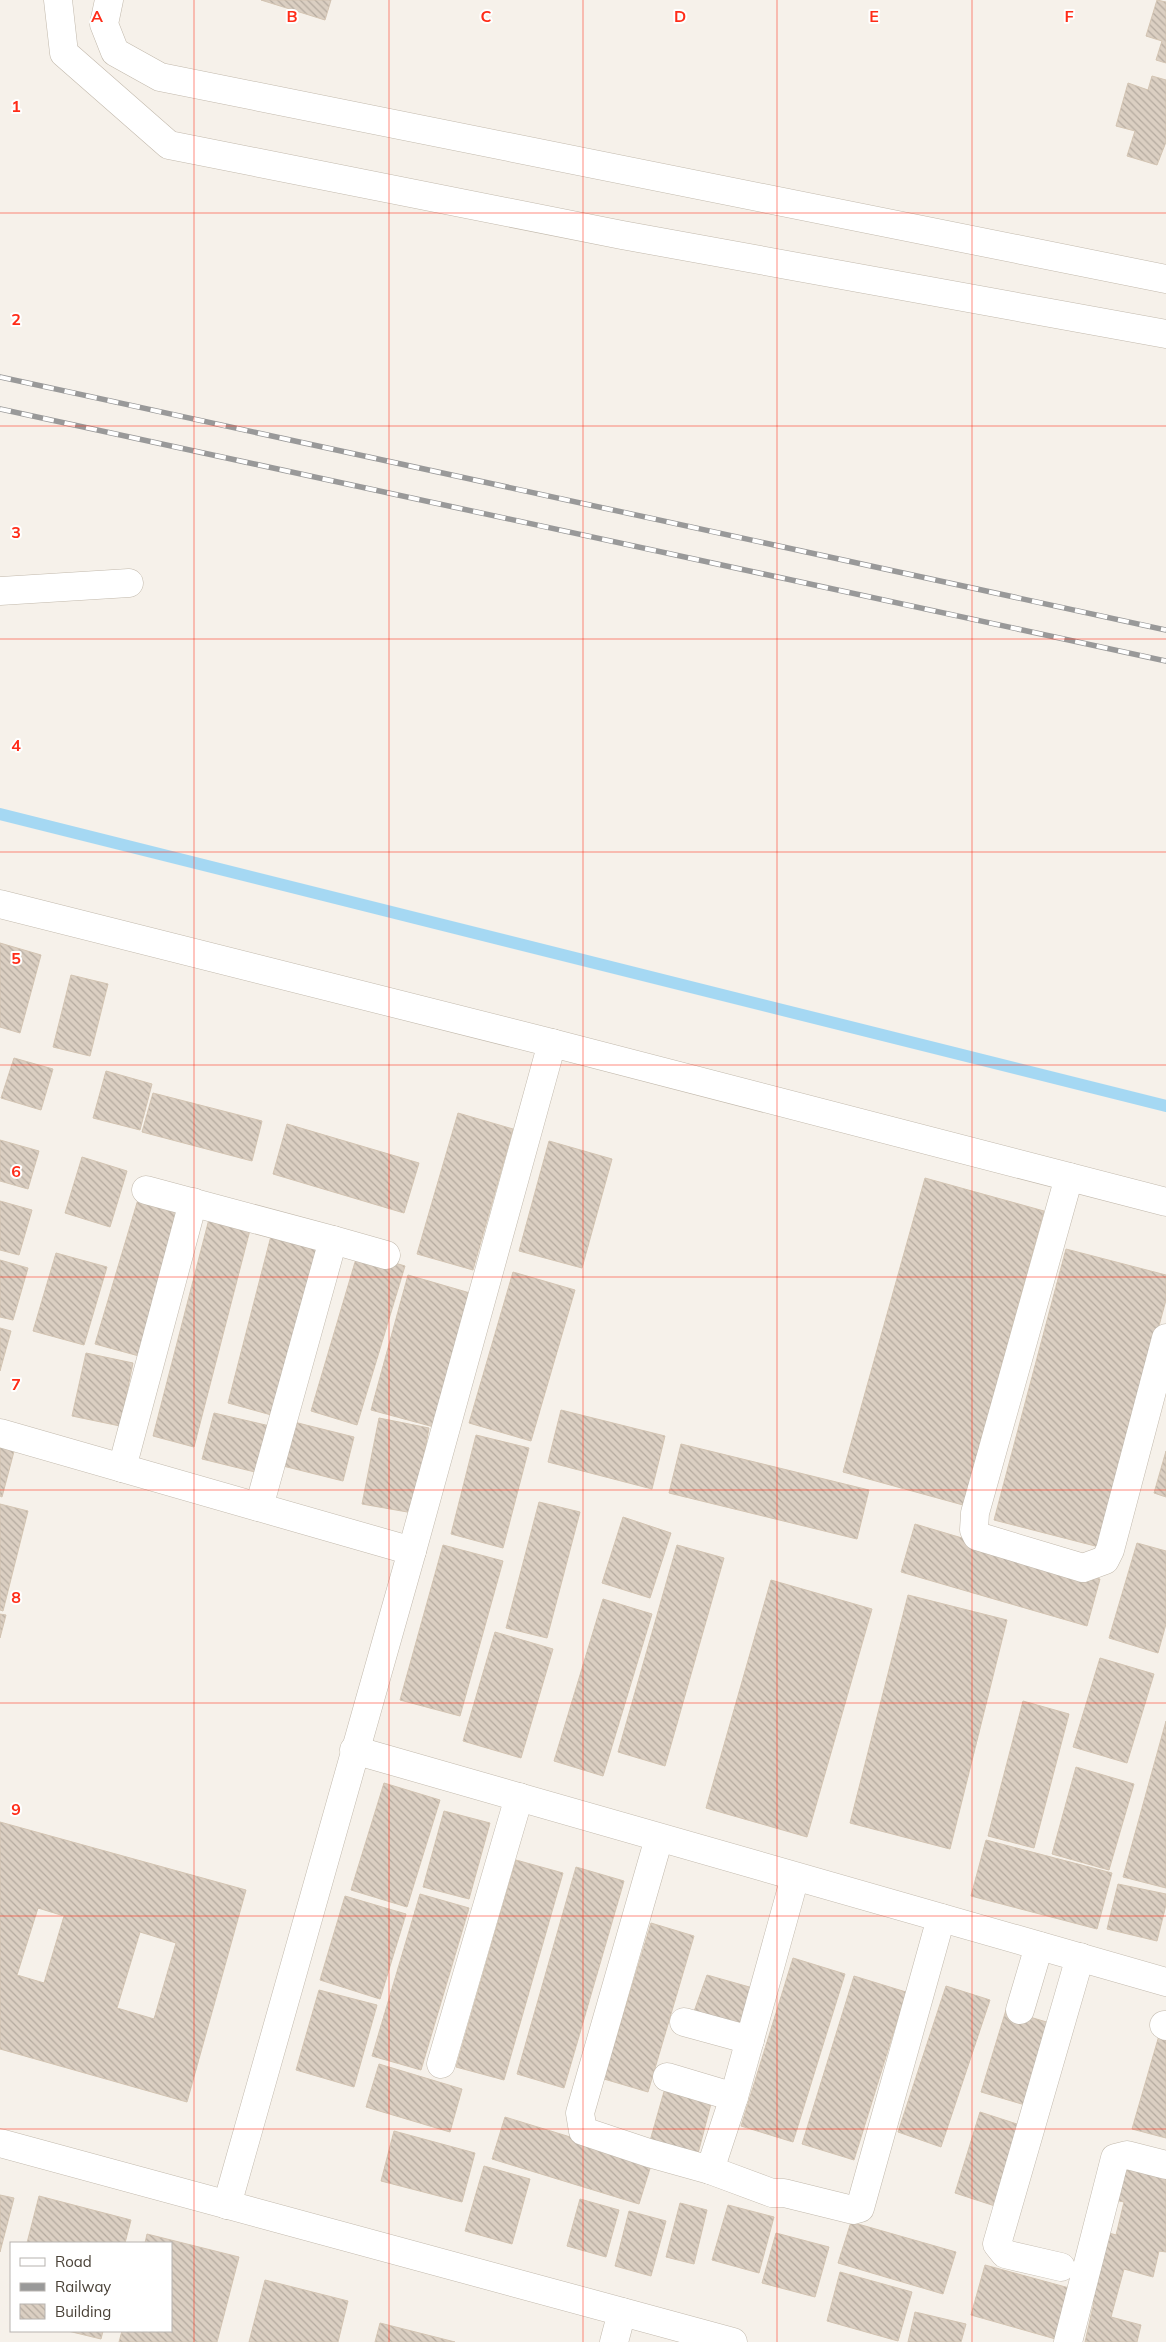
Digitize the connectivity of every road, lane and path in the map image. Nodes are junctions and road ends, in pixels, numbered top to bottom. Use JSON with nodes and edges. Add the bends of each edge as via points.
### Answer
{"nodes":[{"id":1,"x":58,"y":0,"type":"edge"},
{"id":2,"x":109,"y":0,"type":"edge"},
{"id":3,"x":1166,"y":279,"type":"edge"},
{"id":4,"x":1166,"y":334,"type":"edge"},
{"id":5,"x":129,"y":583,"type":"dead end"},
{"id":6,"x":0,"y":592,"type":"edge"},
{"id":7,"x":0,"y":904,"type":"edge"},
{"id":8,"x":552,"y":1043,"type":"junction"},
{"id":9,"x":1069,"y":1177,"type":"junction"},
{"id":10,"x":146,"y":1190,"type":"dead end"},
{"id":11,"x":193,"y":1202,"type":"junction"},
{"id":12,"x":1166,"y":1202,"type":"edge"},
{"id":13,"x":333,"y":1240,"type":"junction"},
{"id":14,"x":386,"y":1255,"type":"dead end"},
{"id":15,"x":1166,"y":1338,"type":"edge"},
{"id":16,"x":0,"y":1433,"type":"edge"},
{"id":17,"x":122,"y":1468,"type":"junction"},
{"id":18,"x":259,"y":1507,"type":"junction"},
{"id":19,"x":412,"y":1551,"type":"junction"},
{"id":20,"x":354,"y":1750,"type":"junction"},
{"id":21,"x":519,"y":1797,"type":"junction"},
{"id":22,"x":659,"y":1838,"type":"junction"},
{"id":23,"x":795,"y":1877,"type":"junction"},
{"id":24,"x":941,"y":1918,"type":"junction"},
{"id":25,"x":1039,"y":1946,"type":"junction"},
{"id":26,"x":1080,"y":1957,"type":"junction"},
{"id":27,"x":1166,"y":1982,"type":"edge"},
{"id":28,"x":1020,"y":2010,"type":"dead end"},
{"id":29,"x":684,"y":2022,"type":"dead end"},
{"id":30,"x":750,"y":2040,"type":"junction"},
{"id":31,"x":441,"y":2064,"type":"dead end"},
{"id":32,"x":667,"y":2077,"type":"dead end"},
{"id":33,"x":734,"y":2097,"type":"junction"},
{"id":34,"x":1131,"y":2138,"type":"dead end"},
{"id":35,"x":0,"y":2143,"type":"edge"},
{"id":36,"x":1166,"y":2148,"type":"edge"},
{"id":37,"x":1166,"y":2165,"type":"edge"},
{"id":38,"x":710,"y":2170,"type":"junction"},
{"id":39,"x":227,"y":2205,"type":"junction"},
{"id":40,"x":1060,"y":2267,"type":"dead end"},
{"id":41,"x":622,"y":2312,"type":"junction"},
{"id":42,"x":725,"y":2341,"type":"edge"},
{"id":43,"x":614,"y":2342,"type":"edge"},
{"id":44,"x":1068,"y":2342,"type":"edge"}],
"edges":[{"from":1,"to":4,"type":"street","via":[[64,52],[169,146],[622,235]]},
{"from":2,"to":3,"type":"street","via":[[104,24],[115,52],[160,77]]},
{"from":5,"to":6,"type":"street"},
{"from":7,"to":8,"type":"street"},
{"from":8,"to":9,"type":"street"},
{"from":8,"to":19,"type":"street"},
{"from":9,"to":12,"type":"street"},
{"from":9,"to":15,"type":"street","via":[[975,1513],[977,1536],[1083,1568],[1105,1560]]},
{"from":10,"to":11,"type":"street"},
{"from":11,"to":13,"type":"street"},
{"from":11,"to":17,"type":"street"},
{"from":13,"to":14,"type":"street"},
{"from":13,"to":18,"type":"street"},
{"from":16,"to":17,"type":"street"},
{"from":17,"to":18,"type":"street"},
{"from":18,"to":19,"type":"street"},
{"from":19,"to":20,"type":"street"},
{"from":20,"to":21,"type":"street"},
{"from":20,"to":39,"type":"street"},
{"from":21,"to":22,"type":"street"},
{"from":21,"to":31,"type":"street"},
{"from":22,"to":23,"type":"street"},
{"from":22,"to":38,"type":"street","via":[[580,2113],[583,2132]]},
{"from":23,"to":24,"type":"street"},
{"from":23,"to":30,"type":"street"},
{"from":24,"to":25,"type":"street"},
{"from":24,"to":38,"type":"street","via":[[860,2208],[853,2210],[772,2193]]},
{"from":25,"to":26,"type":"street"},
{"from":25,"to":28,"type":"street"},
{"from":26,"to":27,"type":"street"},
{"from":26,"to":40,"type":"street","via":[[997,2244],[1005,2254]]},
{"from":29,"to":30,"type":"street"},
{"from":30,"to":33,"type":"street"},
{"from":32,"to":33,"type":"street"},
{"from":33,"to":38,"type":"street"},
{"from":34,"to":36,"type":"street"},
{"from":35,"to":39,"type":"street"},
{"from":37,"to":44,"type":"street","via":[[1127,2155],[1115,2158]]},
{"from":39,"to":41,"type":"street"},
{"from":41,"to":42,"type":"street"},
{"from":41,"to":43,"type":"street"}]}
